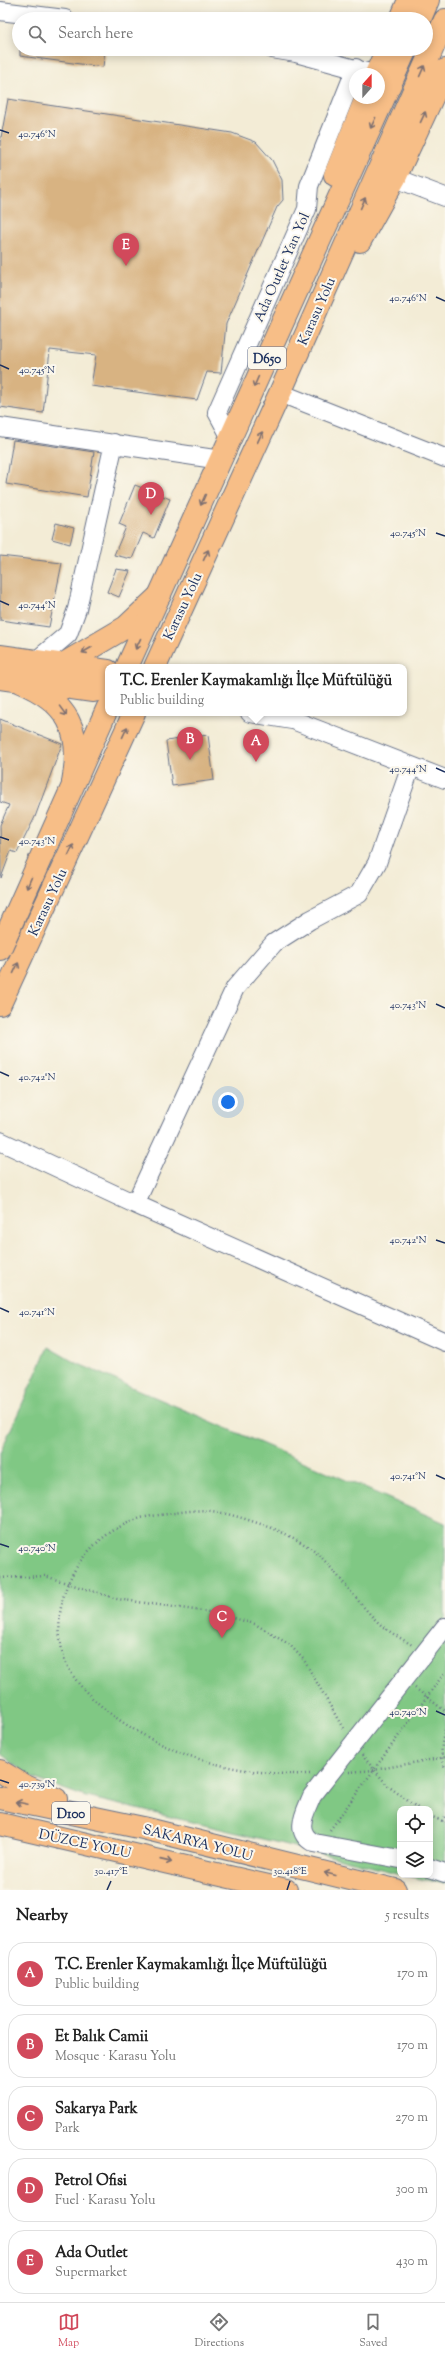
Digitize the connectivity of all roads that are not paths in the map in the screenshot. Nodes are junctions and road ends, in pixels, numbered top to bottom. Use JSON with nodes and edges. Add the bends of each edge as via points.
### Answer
{"nodes":[{"id":1,"x":410,"y":0,"type":"edge"},
{"id":2,"x":428,"y":0,"type":"edge"},
{"id":3,"x":0,"y":11,"type":"edge"},
{"id":4,"x":12,"y":12,"type":"edge"},
{"id":5,"x":404,"y":12,"type":"edge"},
{"id":6,"x":423,"y":12,"type":"edge"},
{"id":7,"x":445,"y":20,"type":"edge"},
{"id":8,"x":433,"y":47,"type":"edge"},
{"id":9,"x":307,"y":56,"type":"edge"},
{"id":10,"x":382,"y":56,"type":"edge"},
{"id":11,"x":403,"y":56,"type":"edge"},
{"id":12,"x":429,"y":56,"type":"edge"},
{"id":13,"x":353,"y":68,"type":"edge"},
{"id":14,"x":371,"y":68,"type":"edge"},
{"id":15,"x":445,"y":70,"type":"edge"},
{"id":16,"x":352,"y":104,"type":"edge"},
{"id":17,"x":363,"y":104,"type":"edge"},
{"id":18,"x":395,"y":178,"type":"junction"},
{"id":19,"x":445,"y":197,"type":"edge"},
{"id":20,"x":267,"y":358,"type":"junction"},
{"id":21,"x":293,"y":361,"type":"junction"},
{"id":22,"x":280,"y":393,"type":"junction"},
{"id":23,"x":0,"y":427,"type":"edge"},
{"id":24,"x":231,"y":438,"type":"junction"},
{"id":25,"x":114,"y":443,"type":"junction"},
{"id":26,"x":445,"y":458,"type":"edge"},
{"id":27,"x":221,"y":460,"type":"junction"},
{"id":28,"x":162,"y":593,"type":"junction"},
{"id":29,"x":0,"y":656,"type":"edge"},
{"id":30,"x":36,"y":661,"type":"junction"},
{"id":31,"x":128,"y":664,"type":"edge"},
{"id":32,"x":156,"y":664,"type":"edge"},
{"id":33,"x":60,"y":666,"type":"junction"},
{"id":34,"x":105,"y":671,"type":"edge"},
{"id":35,"x":10,"y":680,"type":"edge"},
{"id":36,"x":105,"y":688,"type":"edge"},
{"id":37,"x":105,"y":714,"type":"edge"},
{"id":38,"x":133,"y":716,"type":"edge"},
{"id":39,"x":286,"y":716,"type":"edge"},
{"id":40,"x":411,"y":766,"type":"junction"},
{"id":41,"x":445,"y":779,"type":"edge"},
{"id":42,"x":71,"y":792,"type":"junction"},
{"id":43,"x":0,"y":949,"type":"edge"},
{"id":44,"x":0,"y":1004,"type":"edge"},
{"id":45,"x":0,"y":1141,"type":"edge"},
{"id":46,"x":135,"y":1204,"type":"junction"},
{"id":47,"x":445,"y":1342,"type":"edge"},
{"id":48,"x":445,"y":1627,"type":"edge"},
{"id":49,"x":0,"y":1771,"type":"edge"},
{"id":50,"x":0,"y":1798,"type":"edge"},
{"id":51,"x":0,"y":1824,"type":"edge"},
{"id":52,"x":142,"y":1828,"type":"junction"},
{"id":53,"x":0,"y":1834,"type":"edge"},
{"id":54,"x":128,"y":1852,"type":"junction"},
{"id":55,"x":397,"y":1859,"type":"edge"},
{"id":56,"x":433,"y":1869,"type":"edge"},
{"id":57,"x":445,"y":1873,"type":"edge"},
{"id":58,"x":286,"y":1890,"type":"edge"},
{"id":59,"x":395,"y":1890,"type":"edge"}],
"edges":[{"from":1,"to":5,"type":"main road"},
{"from":2,"to":6,"type":"main road"},
{"from":3,"to":4,"type":"street"},
{"from":8,"to":7,"type":"main road","name":"Karasu Yolu","number":"D650","one_way":true},
{"from":9,"to":13,"type":"street"},
{"from":10,"to":14,"type":"main road"},
{"from":11,"to":20,"type":"main road","name":"Karasu Yolu","number":"D650","one_way":true},
{"from":21,"to":12,"type":"main road","name":"Karasu Yolu","number":"D650","one_way":true},
{"from":18,"to":15,"type":"main road","one_way":true},
{"from":16,"to":24,"type":"street","name":"Ada Outlet Yan Yol","via":[[310,186],[307,209],[217,412]]},
{"from":17,"to":20,"type":"main road","via":[[348,138]]},
{"from":18,"to":19,"type":"street"},
{"from":18,"to":21,"type":"main road"},
{"from":20,"to":24,"type":"main road","name":"Karasu Yolu","number":"D650","one_way":true},
{"from":21,"to":22,"type":"main road","name":"Karasu Yolu","number":"D650"},
{"from":22,"to":26,"type":"street"},
{"from":32,"to":22,"type":"main road","name":"Karasu Yolu","number":"D650","one_way":true},
{"from":23,"to":25,"type":"street"},
{"from":24,"to":27,"type":"main road","name":"Karasu Yolu","number":"D650"},
{"from":25,"to":27,"type":"street"},
{"from":25,"to":30,"type":"street","via":[[71,628],[68,634]]},
{"from":27,"to":28,"type":"main road","name":"Karasu Yolu","number":"D650","one_way":true},
{"from":28,"to":31,"type":"main road","name":"Karasu Yolu","number":"D650","one_way":true},
{"from":28,"to":33,"type":"main road","one_way":true,"via":[[126,627]]},
{"from":29,"to":30,"type":"main road"},
{"from":30,"to":33,"type":"main road"},
{"from":33,"to":34,"type":"main road"},
{"from":35,"to":36,"type":"main road","via":[[93,690]]},
{"from":35,"to":42,"type":"main road","one_way":true,"via":[[36,689],[57,704],[71,724],[75,747]]},
{"from":37,"to":42,"type":"main road","name":"Karasu Yolu"},
{"from":44,"to":38,"type":"main road","name":"Karasu Yolu","one_way":true},
{"from":39,"to":40,"type":"street"},
{"from":40,"to":41,"type":"street"},
{"from":40,"to":46,"type":"street","via":[[377,863],[359,894],[274,943],[235,988]]},
{"from":42,"to":43,"type":"main road","name":"Karasu Yolu","one_way":true},
{"from":45,"to":46,"type":"street"},
{"from":46,"to":47,"type":"street"},
{"from":48,"to":55,"type":"street","via":[[312,1796],[305,1815],[302,1833],[306,1839],[331,1848]]},
{"from":49,"to":52,"type":"main road","via":[[42,1794]]},
{"from":52,"to":50,"type":"main road","name":"SAKARYA YOLU","number":"D100","one_way":true},
{"from":51,"to":54,"type":"main road","name":"DÜZCE YOLU","number":"D100"},
{"from":59,"to":52,"type":"main road","name":"SAKARYA YOLU","number":"D100","one_way":true},
{"from":53,"to":54,"type":"main road"},
{"from":54,"to":58,"type":"main road","name":"DÜZCE YOLU","number":"D100","one_way":true},
{"from":56,"to":57,"type":"street"}]}
